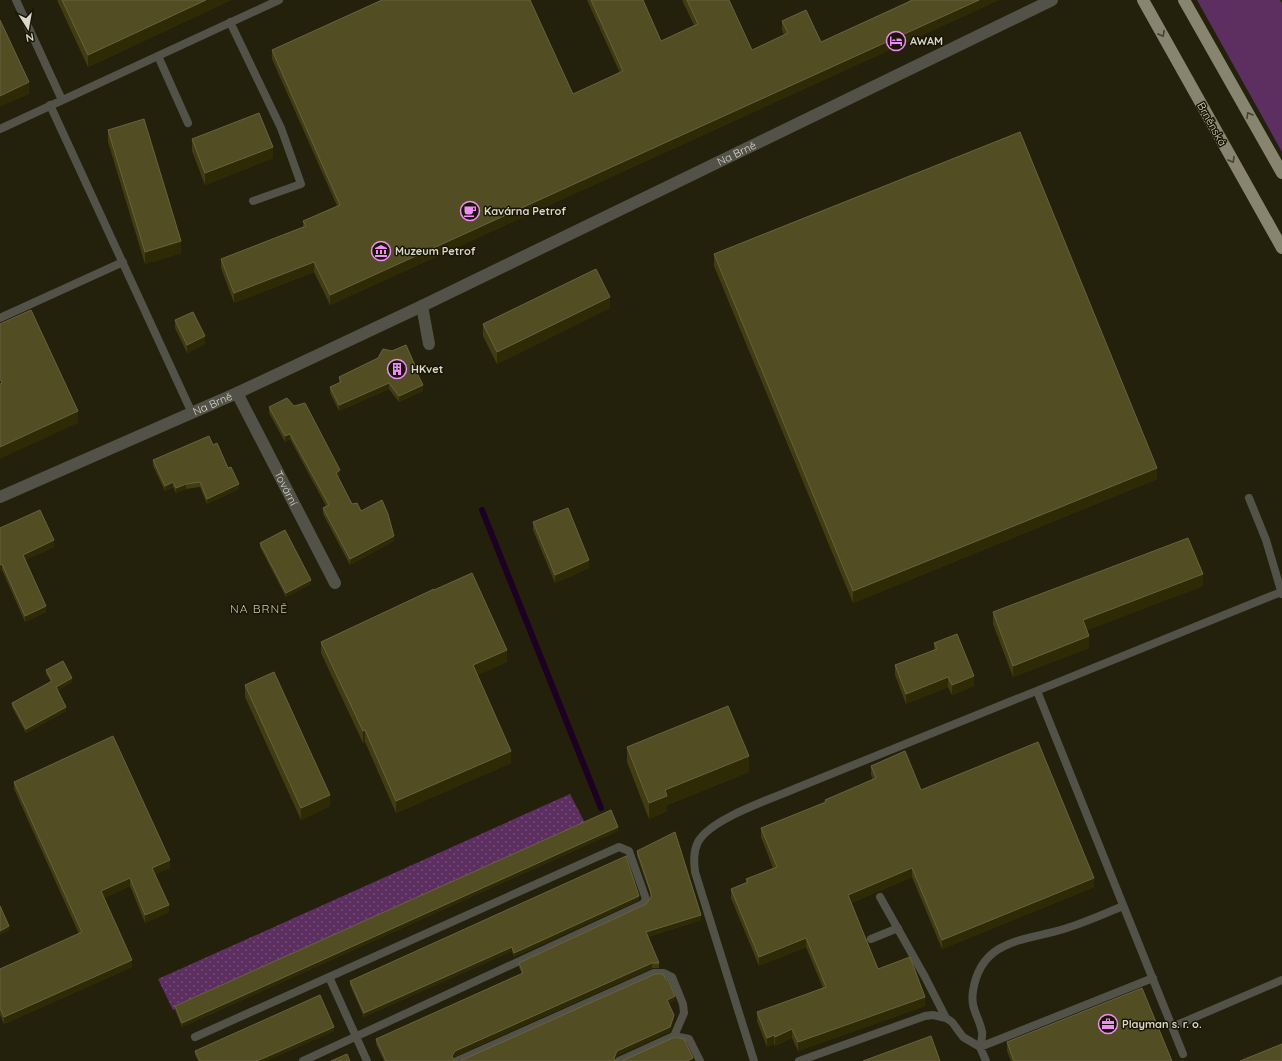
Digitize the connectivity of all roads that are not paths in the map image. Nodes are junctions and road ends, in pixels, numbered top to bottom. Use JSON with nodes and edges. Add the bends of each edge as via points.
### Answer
{"nodes":[{"id":1,"x":16,"y":0,"type":"edge"},
{"id":2,"x":279,"y":0,"type":"edge"},
{"id":3,"x":1052,"y":0,"type":"edge"},
{"id":4,"x":1143,"y":0,"type":"edge"},
{"id":5,"x":1184,"y":0,"type":"edge"},
{"id":6,"x":230,"y":22,"type":"junction"},
{"id":7,"x":158,"y":56,"type":"junction"},
{"id":8,"x":62,"y":100,"type":"junction"},
{"id":9,"x":50,"y":106,"type":"junction"},
{"id":10,"x":188,"y":123,"type":"dead end"},
{"id":11,"x":0,"y":129,"type":"edge"},
{"id":12,"x":1282,"y":173,"type":"edge"},
{"id":13,"x":253,"y":201,"type":"dead end"},
{"id":14,"x":1282,"y":248,"type":"edge"},
{"id":15,"x":123,"y":262,"type":"junction"},
{"id":16,"x":422,"y":306,"type":"junction"},
{"id":17,"x":0,"y":318,"type":"edge"},
{"id":18,"x":429,"y":344,"type":"dead end"},
{"id":19,"x":237,"y":393,"type":"junction"},
{"id":20,"x":192,"y":413,"type":"junction"},
{"id":21,"x":0,"y":497,"type":"edge"},
{"id":22,"x":1249,"y":498,"type":"dead end"},
{"id":23,"x":335,"y":583,"type":"dead end"},
{"id":24,"x":1282,"y":593,"type":"edge"},
{"id":25,"x":1037,"y":691,"type":"junction"},
{"id":26,"x":880,"y":897,"type":"dead end"},
{"id":27,"x":1123,"y":906,"type":"junction"},
{"id":28,"x":898,"y":928,"type":"junction"},
{"id":29,"x":871,"y":939,"type":"dead end"},
{"id":30,"x":329,"y":978,"type":"junction"},
{"id":31,"x":1153,"y":978,"type":"junction"},
{"id":32,"x":1282,"y":980,"type":"edge"},
{"id":33,"x":946,"y":1018,"type":"junction"},
{"id":34,"x":1172,"y":1027,"type":"junction"},
{"id":35,"x":674,"y":1036,"type":"junction"},
{"id":36,"x":195,"y":1037,"type":"dead end"},
{"id":37,"x":356,"y":1037,"type":"junction"},
{"id":38,"x":980,"y":1047,"type":"junction"},
{"id":39,"x":1184,"y":1054,"type":"dead end"},
{"id":40,"x":303,"y":1061,"type":"edge"},
{"id":41,"x":367,"y":1061,"type":"edge"},
{"id":42,"x":457,"y":1061,"type":"edge"},
{"id":43,"x":619,"y":1061,"type":"edge"},
{"id":44,"x":700,"y":1061,"type":"edge"},
{"id":45,"x":754,"y":1061,"type":"edge"},
{"id":46,"x":799,"y":1061,"type":"edge"},
{"id":47,"x":986,"y":1061,"type":"edge"}],
"edges":[{"from":1,"to":8,"type":"lane"},
{"from":2,"to":6,"type":"lane"},
{"from":3,"to":16,"type":"street","name":"Na Brně"},
{"from":4,"to":14,"type":"main road","name":"Brněnská","one_way":true},
{"from":12,"to":5,"type":"main road","one_way":true},
{"from":6,"to":7,"type":"lane"},
{"from":6,"to":13,"type":"lane","via":[[281,128],[301,184]]},
{"from":7,"to":8,"type":"lane"},
{"from":7,"to":10,"type":"lane"},
{"from":8,"to":9,"type":"lane"},
{"from":9,"to":11,"type":"lane"},
{"from":9,"to":15,"type":"lane"},
{"from":15,"to":17,"type":"lane"},
{"from":15,"to":20,"type":"lane"},
{"from":16,"to":18,"type":"street"},
{"from":16,"to":19,"type":"street","name":"Na Brně"},
{"from":19,"to":20,"type":"street","name":"Na Brně"},
{"from":19,"to":23,"type":"street","name":"Tovární"},
{"from":20,"to":21,"type":"street","name":"Na Brně"},
{"from":22,"to":24,"type":"lane","via":[[1266,540]]},
{"from":24,"to":25,"type":"lane"},
{"from":25,"to":27,"type":"lane"},
{"from":25,"to":45,"type":"lane","via":[[748,808],[703,835],[695,852],[697,882]]},
{"from":26,"to":28,"type":"lane"},
{"from":27,"to":31,"type":"lane"},
{"from":27,"to":38,"type":"lane","via":[[1064,929],[1009,943],[992,953],[979,971],[972,992],[973,1009],[982,1031]]},
{"from":28,"to":29,"type":"lane"},
{"from":28,"to":33,"type":"lane"},
{"from":30,"to":36,"type":"lane"},
{"from":30,"to":37,"type":"lane"},
{"from":30,"to":37,"type":"lane","via":[[619,847],[628,851],[646,899],[643,904]]},
{"from":31,"to":34,"type":"lane"},
{"from":31,"to":38,"type":"lane"},
{"from":32,"to":34,"type":"lane"},
{"from":33,"to":38,"type":"lane","via":[[963,1036]]},
{"from":33,"to":46,"type":"lane","via":[[933,1015],[918,1017]]},
{"from":34,"to":39,"type":"lane"},
{"from":35,"to":42,"type":"lane","via":[[684,1013],[683,1004],[672,977],[664,973],[654,973]]},
{"from":35,"to":43,"type":"lane"},
{"from":35,"to":44,"type":"lane","via":[[689,1039]]},
{"from":37,"to":40,"type":"lane"},
{"from":37,"to":41,"type":"lane"},
{"from":38,"to":47,"type":"lane"}]}
